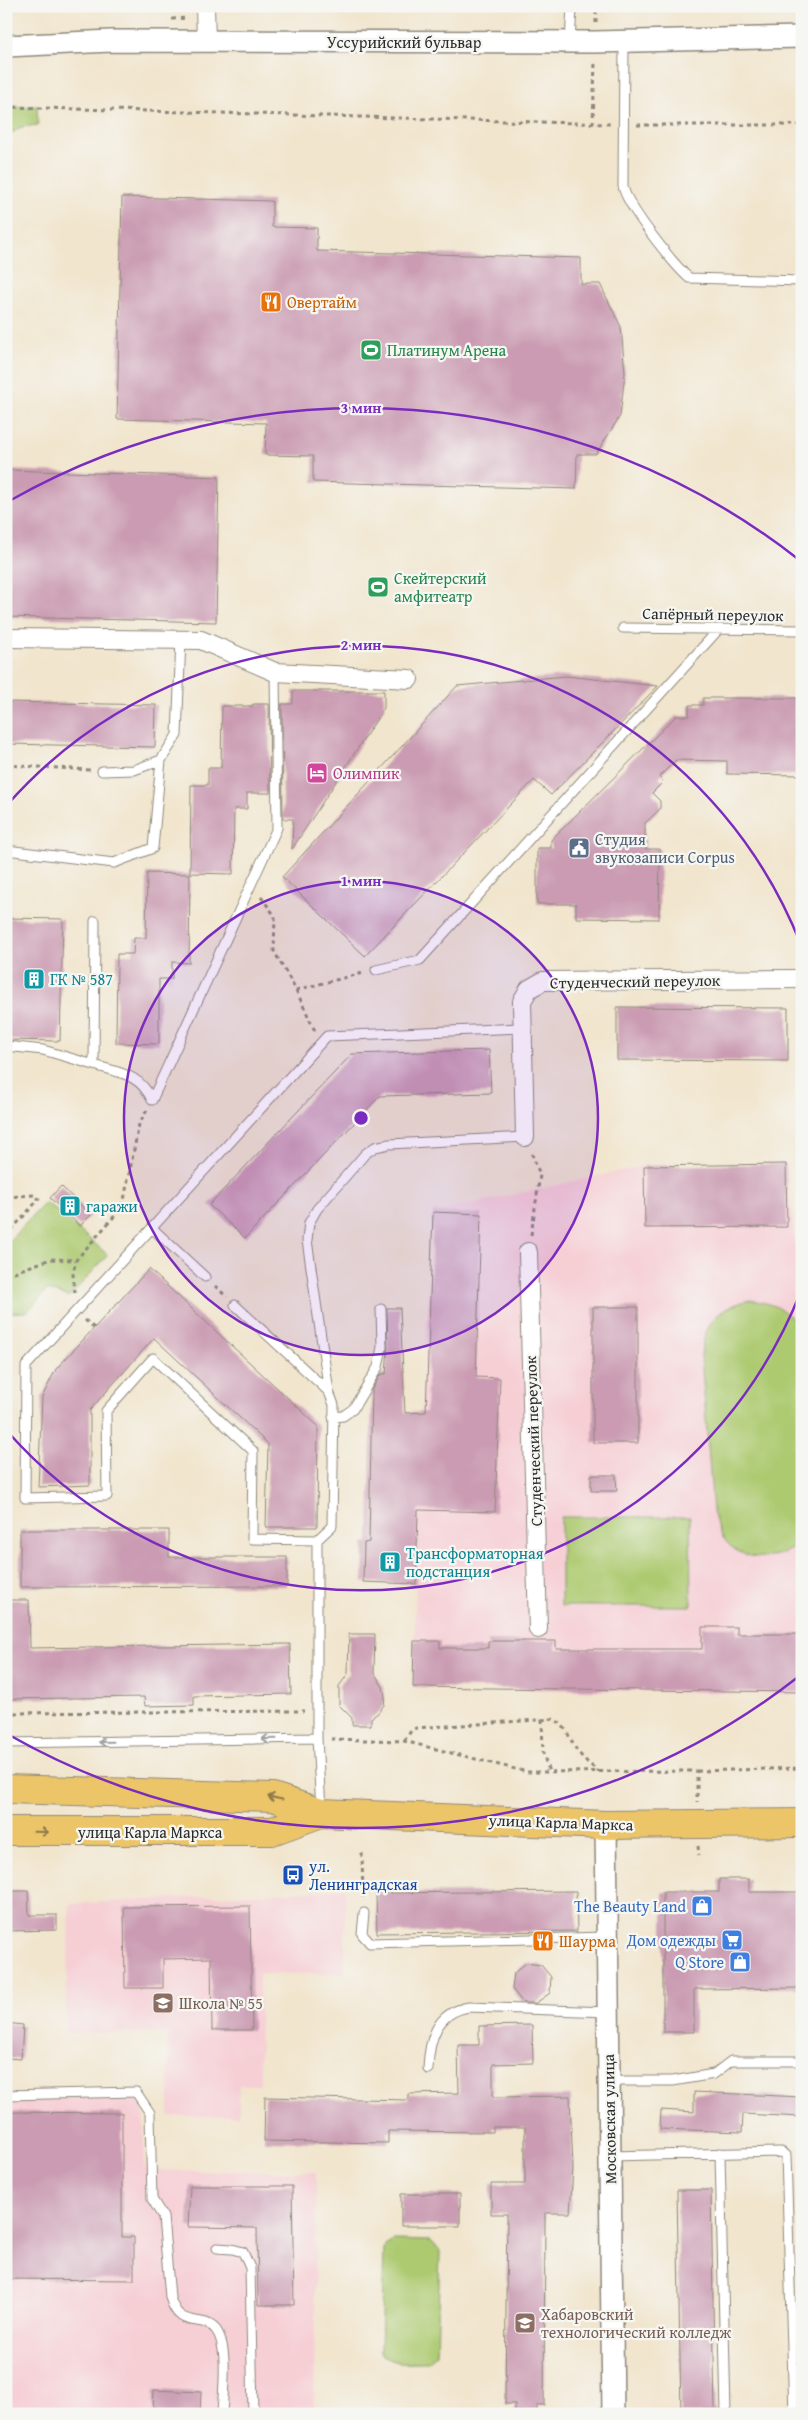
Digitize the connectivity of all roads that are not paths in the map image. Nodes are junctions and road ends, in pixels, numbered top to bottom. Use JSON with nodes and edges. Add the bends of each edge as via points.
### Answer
{"nodes":[{"id":1,"x":205,"y":6,"type":"edge"},
{"id":2,"x":572,"y":6,"type":"edge"},
{"id":3,"x":802,"y":37,"type":"edge"},
{"id":4,"x":206,"y":41,"type":"junction"},
{"id":5,"x":570,"y":42,"type":"junction"},
{"id":6,"x":624,"y":42,"type":"junction"},
{"id":7,"x":6,"y":46,"type":"edge"},
{"id":8,"x":802,"y":281,"type":"edge"},
{"id":9,"x":623,"y":628,"type":"dead end"},
{"id":10,"x":719,"y":629,"type":"junction"},
{"id":11,"x":802,"y":630,"type":"edge"},
{"id":12,"x":6,"y":638,"type":"edge"},
{"id":13,"x":181,"y":640,"type":"junction"},
{"id":14,"x":275,"y":672,"type":"junction"},
{"id":15,"x":408,"y":679,"type":"dead end"},
{"id":16,"x":161,"y":760,"type":"junction"},
{"id":17,"x":102,"y":771,"type":"road end"},
{"id":18,"x":6,"y":850,"type":"edge"},
{"id":19,"x":94,"y":921,"type":"dead end"},
{"id":20,"x":376,"y":970,"type":"road end"},
{"id":21,"x":802,"y":979,"type":"edge"},
{"id":22,"x":522,"y":1028,"type":"junction"},
{"id":23,"x":6,"y":1046,"type":"edge"},
{"id":24,"x":94,"y":1065,"type":"junction"},
{"id":25,"x":525,"y":1137,"type":"joint"},
{"id":26,"x":152,"y":1228,"type":"junction"},
{"id":27,"x":528,"y":1252,"type":"road end"},
{"id":28,"x":205,"y":1277,"type":"road end"},
{"id":29,"x":235,"y":1305,"type":"road end"},
{"id":30,"x":381,"y":1309,"type":"dead end"},
{"id":31,"x":329,"y":1392,"type":"junction"},
{"id":32,"x":334,"y":1418,"type":"junction"},
{"id":33,"x":317,"y":1540,"type":"junction"},
{"id":34,"x":538,"y":1629,"type":"dead end"},
{"id":35,"x":318,"y":1738,"type":"junction"},
{"id":36,"x":6,"y":1744,"type":"edge"},
{"id":37,"x":6,"y":1790,"type":"edge"},
{"id":38,"x":321,"y":1813,"type":"junction"},
{"id":39,"x":802,"y":1823,"type":"edge"},
{"id":40,"x":606,"y":1825,"type":"junction"},
{"id":41,"x":6,"y":1831,"type":"edge"},
{"id":42,"x":364,"y":1913,"type":"road end"},
{"id":43,"x":607,"y":1937,"type":"junction"},
{"id":44,"x":608,"y":2012,"type":"junction"},
{"id":45,"x":798,"y":2061,"type":"dead end"},
{"id":46,"x":428,"y":2069,"type":"dead end"},
{"id":47,"x":609,"y":2081,"type":"junction"},
{"id":48,"x":6,"y":2095,"type":"edge"},
{"id":49,"x":720,"y":2153,"type":"junction"},
{"id":50,"x":610,"y":2156,"type":"junction"},
{"id":51,"x":217,"y":2248,"type":"dead end"},
{"id":52,"x":222,"y":2414,"type":"edge"},
{"id":53,"x":253,"y":2414,"type":"edge"},
{"id":54,"x":613,"y":2414,"type":"edge"},
{"id":55,"x":726,"y":2414,"type":"edge"},
{"id":56,"x":794,"y":2414,"type":"edge"}],
"edges":[{"from":1,"to":4,"type":"street"},
{"from":2,"to":5,"type":"lane"},
{"from":3,"to":6,"type":"street","name":"Уссурийский бульвар"},
{"from":4,"to":5,"type":"street","name":"Уссурийский бульвар"},
{"from":4,"to":7,"type":"street","name":"Уссурийский бульвар"},
{"from":5,"to":6,"type":"street","name":"Уссурийский бульвар"},
{"from":6,"to":8,"type":"lane","via":[[624,192],[641,220],[684,274],[695,280]]},
{"from":9,"to":10,"type":"lane","name":"Сапёрный переулок"},
{"from":10,"to":11,"type":"lane","name":"Сапёрный переулок"},
{"from":10,"to":20,"type":"lane","via":[[420,960]]},
{"from":12,"to":13,"type":"street"},
{"from":13,"to":14,"type":"street","via":[[201,640]]},
{"from":13,"to":16,"type":"lane","via":[[177,735]]},
{"from":14,"to":15,"type":"street"},
{"from":14,"to":24,"type":"lane","via":[[277,828],[252,884],[152,1100],[146,1087],[137,1079]]},
{"from":16,"to":17,"type":"lane","via":[[134,770]]},
{"from":16,"to":18,"type":"lane","via":[[153,848],[114,863]]},
{"from":19,"to":24,"type":"lane"},
{"from":21,"to":22,"type":"street","name":"Студенческий переулок","via":[[543,981],[529,989],[522,1001]]},
{"from":22,"to":25,"type":"street","name":"Студенческий переулок"},
{"from":22,"to":26,"type":"lane","via":[[327,1036]]},
{"from":23,"to":24,"type":"lane","via":[[43,1050]]},
{"from":25,"to":31,"type":"lane","via":[[375,1147],[365,1154],[317,1209],[309,1223],[307,1240]]},
{"from":26,"to":28,"type":"lane"},
{"from":26,"to":33,"type":"lane","via":[[26,1366],[25,1498],[107,1496],[106,1410],[152,1358],[253,1451],[252,1539]]},
{"from":27,"to":34,"type":"street","name":"Студенческий переулок"},
{"from":29,"to":31,"type":"lane"},
{"from":30,"to":32,"type":"lane","via":[[382,1347],[378,1366],[353,1409]]},
{"from":31,"to":32,"type":"lane","via":[[334,1404]]},
{"from":32,"to":33,"type":"lane","via":[[332,1526]]},
{"from":33,"to":35,"type":"lane"},
{"from":35,"to":36,"type":"lane","one_way":true},
{"from":35,"to":38,"type":"lane"},
{"from":38,"to":37,"type":"main road","name":"улица Карла Маркса","one_way":true,"via":[[273,1797]]},
{"from":38,"to":40,"type":"main road","name":"улица Карла Маркса"},
{"from":41,"to":38,"type":"main road","name":"улица Карла Маркса","one_way":true,"via":[[272,1831]]},
{"from":39,"to":40,"type":"main road","name":"улица Карла Маркса"},
{"from":40,"to":43,"type":"street","name":"Московская улица"},
{"from":42,"to":43,"type":"lane","via":[[362,1934],[370,1943]]},
{"from":43,"to":44,"type":"street","name":"Московская улица"},
{"from":44,"to":46,"type":"lane","via":[[459,2008],[433,2033]]},
{"from":44,"to":47,"type":"street","name":"Московская улица"},
{"from":45,"to":47,"type":"lane","via":[[731,2061],[714,2074],[673,2081]]},
{"from":47,"to":50,"type":"street","name":"Московская улица"},
{"from":48,"to":52,"type":"lane","via":[[136,2092],[150,2113],[152,2199],[163,2217],[170,2298],[180,2316],[190,2322],[208,2323],[216,2330],[224,2353]]},
{"from":49,"to":50,"type":"lane"},
{"from":49,"to":55,"type":"lane"},
{"from":49,"to":56,"type":"lane","via":[[781,2152],[788,2157]]},
{"from":50,"to":54,"type":"street","name":"Московская улица"},
{"from":51,"to":53,"type":"lane","via":[[243,2252],[250,2268]]}]}
